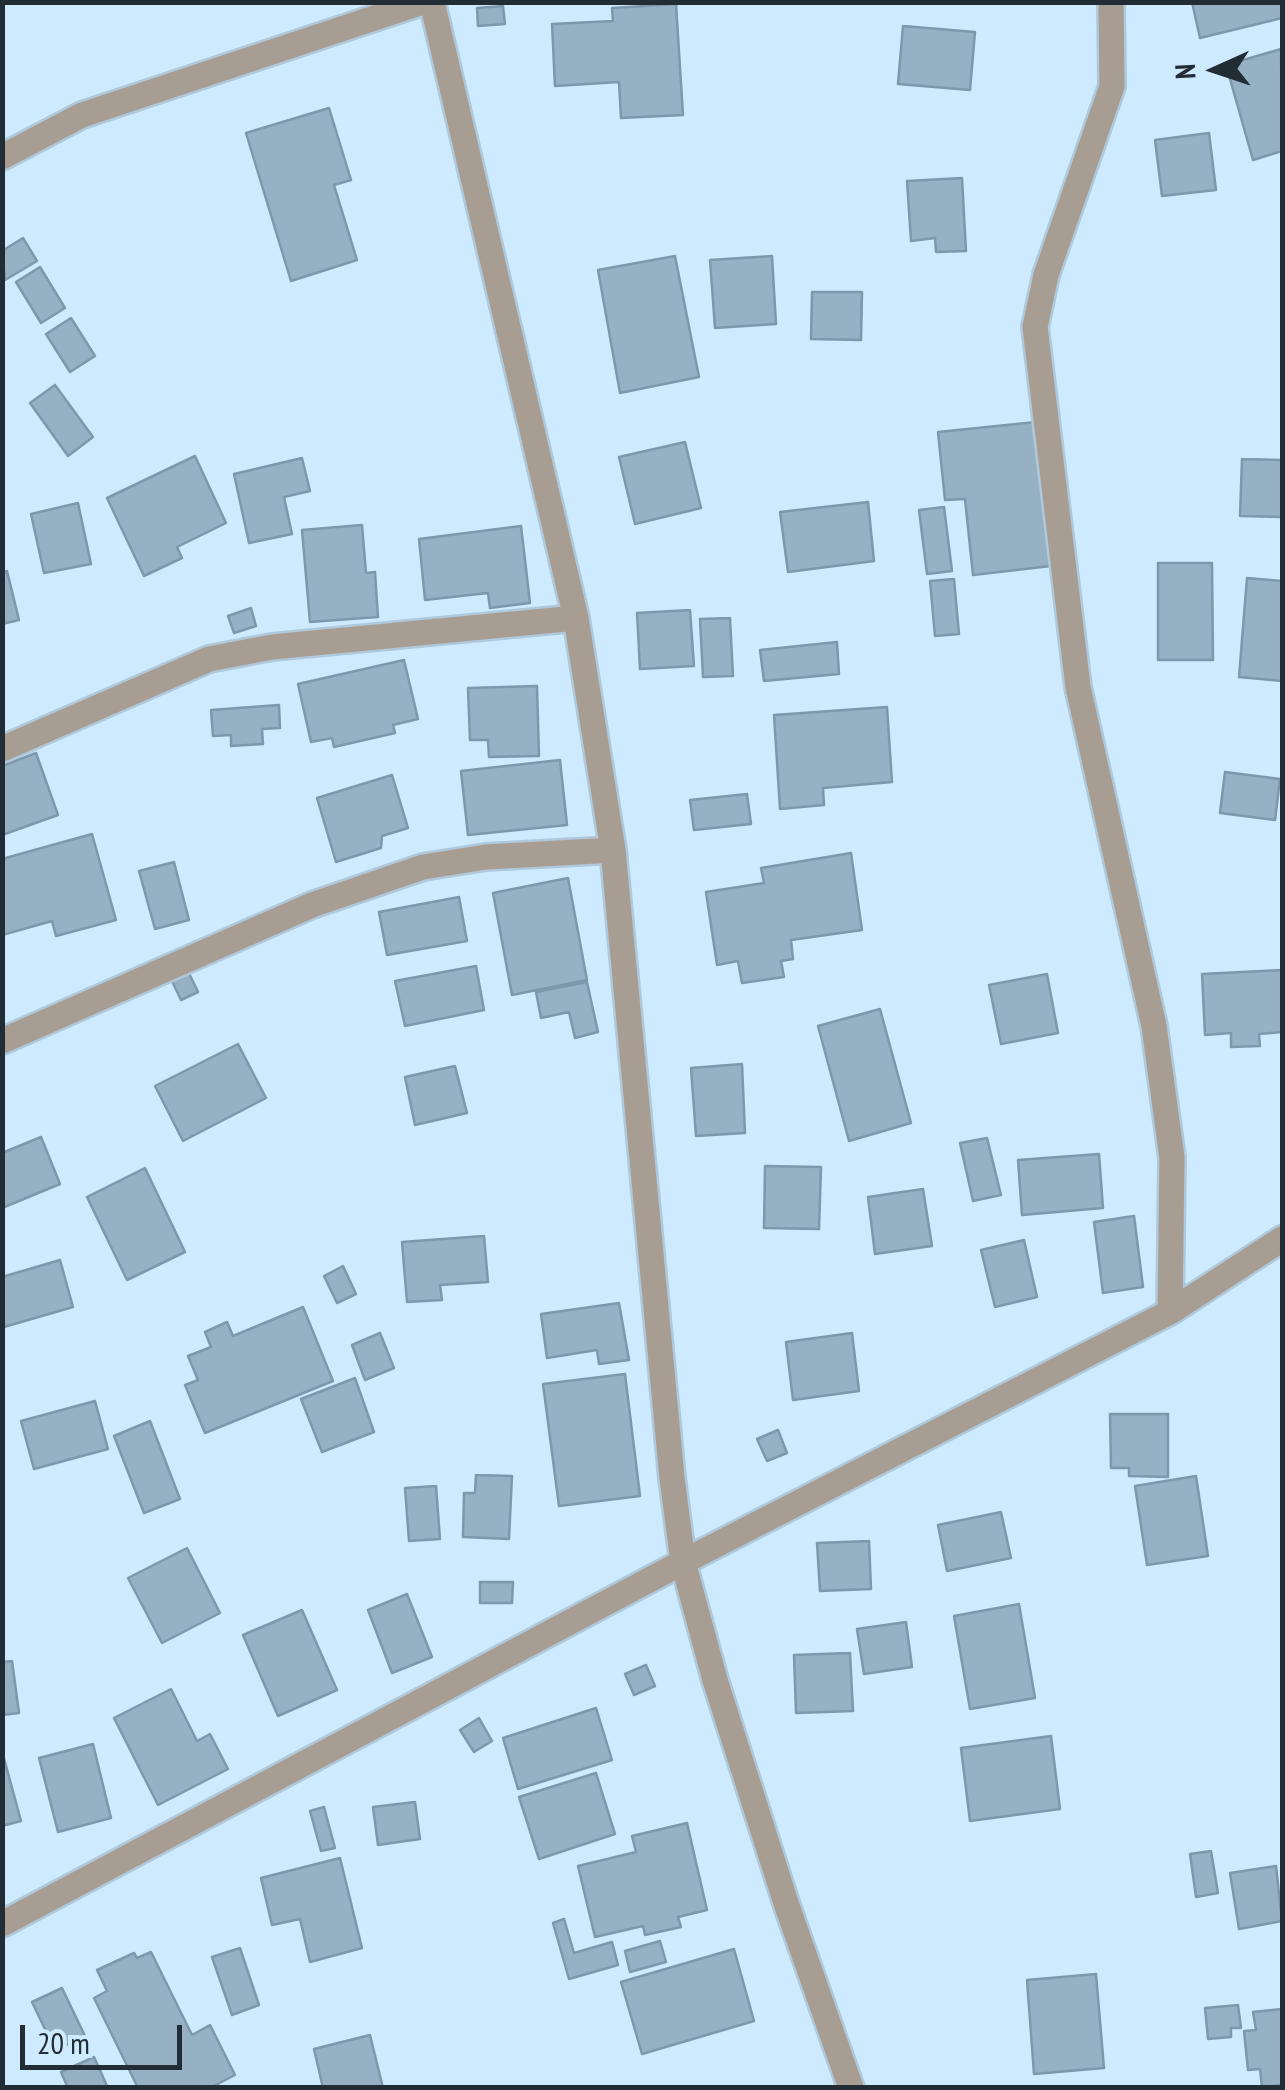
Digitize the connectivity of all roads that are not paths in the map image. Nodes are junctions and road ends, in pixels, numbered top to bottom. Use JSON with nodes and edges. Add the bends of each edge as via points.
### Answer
{"nodes":[{"id":1,"x":423,"y":2,"type":"edge"},
{"id":2,"x":432,"y":2,"type":"edge"},
{"id":3,"x":1111,"y":2,"type":"edge"},
{"id":4,"x":2,"y":157,"type":"edge"},
{"id":5,"x":576,"y":618,"type":"junction"},
{"id":6,"x":2,"y":749,"type":"edge"},
{"id":7,"x":613,"y":850,"type":"junction"},
{"id":8,"x":2,"y":1042,"type":"edge"},
{"id":9,"x":1282,"y":1238,"type":"edge"},
{"id":10,"x":1170,"y":1312,"type":"junction"},
{"id":11,"x":683,"y":1562,"type":"junction"},
{"id":12,"x":2,"y":1924,"type":"edge"},
{"id":13,"x":851,"y":2088,"type":"edge"}],
"edges":[{"from":1,"to":4,"type":"street","via":[[82,115]]},
{"from":2,"to":5,"type":"street"},
{"from":3,"to":10,"type":"street","via":[[1112,86],[1046,274],[1035,328],[1078,687],[1157,1045],[1172,1158]]},
{"from":5,"to":6,"type":"street","via":[[209,658]]},
{"from":5,"to":7,"type":"street"},
{"from":7,"to":8,"type":"street","via":[[423,867],[312,905]]},
{"from":7,"to":11,"type":"street"},
{"from":9,"to":10,"type":"street"},
{"from":10,"to":11,"type":"street"},
{"from":11,"to":12,"type":"street"},
{"from":11,"to":13,"type":"street","via":[[781,1887]]}]}
